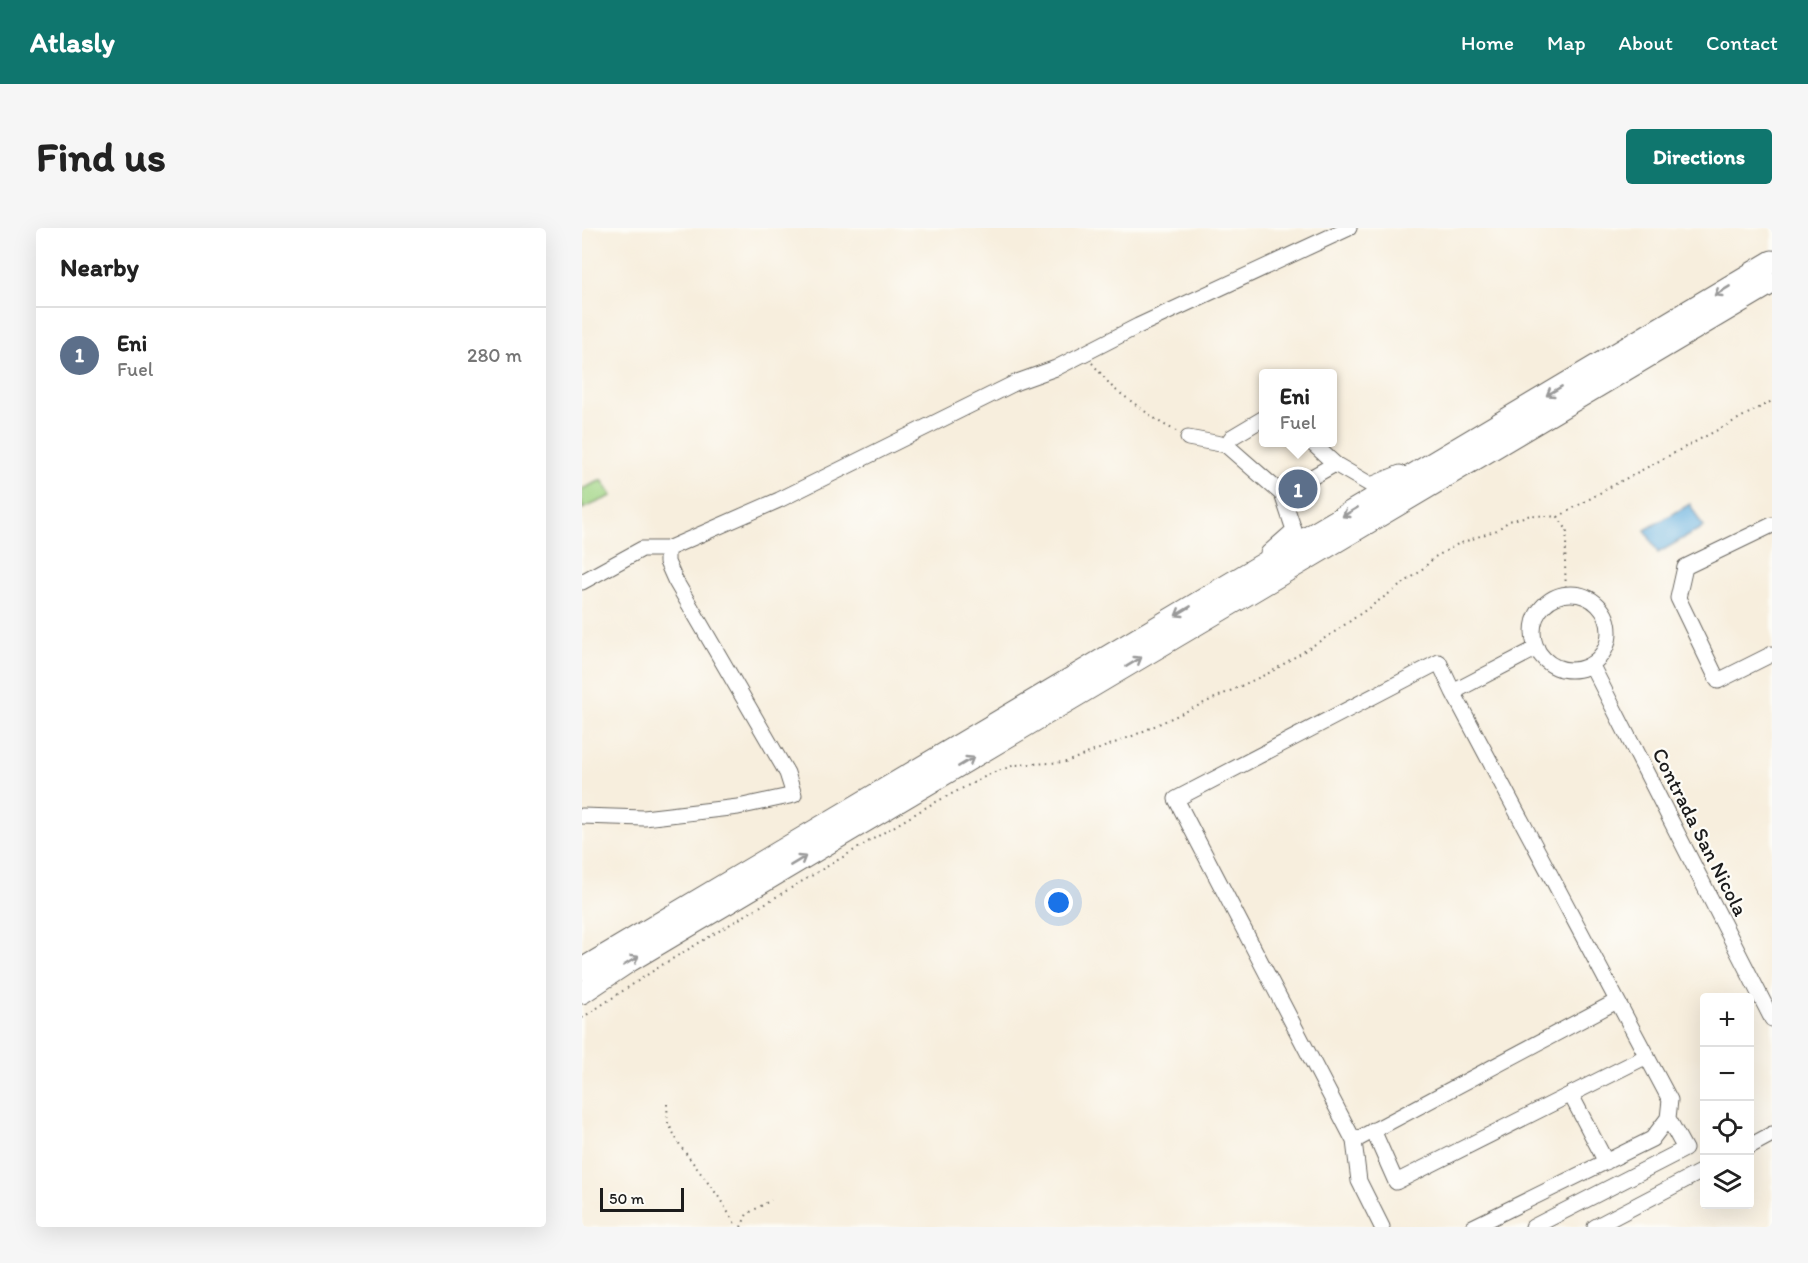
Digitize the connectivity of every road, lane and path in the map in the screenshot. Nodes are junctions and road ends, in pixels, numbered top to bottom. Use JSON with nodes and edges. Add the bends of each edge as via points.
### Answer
{"nodes":[{"id":1,"x":1349,"y":228,"type":"edge"},
{"id":2,"x":1772,"y":261,"type":"edge"},
{"id":3,"x":1772,"y":283,"type":"edge"},
{"id":4,"x":1084,"y":354,"type":"junction"},
{"id":5,"x":1772,"y":401,"type":"edge"},
{"id":6,"x":1259,"y":420,"type":"edge"},
{"id":7,"x":1188,"y":438,"type":"joint"},
{"id":8,"x":1466,"y":443,"type":"junction"},
{"id":9,"x":1226,"y":445,"type":"junction"},
{"id":10,"x":1316,"y":447,"type":"edge"},
{"id":11,"x":1335,"y":464,"type":"junction"},
{"id":12,"x":1281,"y":494,"type":"junction"},
{"id":13,"x":1558,"y":518,"type":"junction"},
{"id":14,"x":1772,"y":525,"type":"edge"},
{"id":15,"x":667,"y":549,"type":"junction"},
{"id":16,"x":1236,"y":580,"type":"junction"},
{"id":17,"x":582,"y":582,"type":"edge"},
{"id":18,"x":1566,"y":594,"type":"junction"},
{"id":19,"x":1537,"y":648,"type":"junction"},
{"id":20,"x":1772,"y":654,"type":"edge"},
{"id":21,"x":1591,"y":664,"type":"junction"},
{"id":22,"x":1453,"y":692,"type":"junction"},
{"id":23,"x":582,"y":816,"type":"edge"},
{"id":24,"x":582,"y":969,"type":"edge"},
{"id":25,"x":582,"y":993,"type":"edge"},
{"id":26,"x":1617,"y":1001,"type":"junction"},
{"id":27,"x":582,"y":1018,"type":"edge"},
{"id":28,"x":1772,"y":1019,"type":"edge"},
{"id":29,"x":1647,"y":1056,"type":"junction"},
{"id":30,"x":1571,"y":1095,"type":"junction"},
{"id":31,"x":667,"y":1104,"type":"dead end"},
{"id":32,"x":1668,"y":1118,"type":"junction"},
{"id":33,"x":1373,"y":1130,"type":"junction"},
{"id":34,"x":1772,"y":1134,"type":"edge"},
{"id":35,"x":1354,"y":1141,"type":"junction"},
{"id":36,"x":1754,"y":1143,"type":"edge"},
{"id":37,"x":1606,"y":1162,"type":"junction"},
{"id":38,"x":1700,"y":1172,"type":"edge"},
{"id":39,"x":771,"y":1200,"type":"dead end"},
{"id":40,"x":1603,"y":1225,"type":"edge"},
{"id":41,"x":737,"y":1227,"type":"edge"},
{"id":42,"x":741,"y":1227,"type":"edge"},
{"id":43,"x":1382,"y":1227,"type":"edge"},
{"id":44,"x":1473,"y":1227,"type":"edge"},
{"id":45,"x":1533,"y":1227,"type":"edge"}],
"edges":[{"from":1,"to":4,"type":"street"},
{"from":2,"to":8,"type":"highway","one_way":true},
{"from":25,"to":3,"type":"highway","one_way":true},
{"from":4,"to":7,"type":"path","via":[[1113,388]]},
{"from":4,"to":15,"type":"street","via":[[1007,387],[779,500]]},
{"from":5,"to":13,"type":"path"},
{"from":6,"to":9,"type":"street","via":[[1232,436]]},
{"from":7,"to":9,"type":"street"},
{"from":8,"to":11,"type":"street","via":[[1371,485]]},
{"from":8,"to":16,"type":"highway","one_way":true},
{"from":9,"to":12,"type":"street"},
{"from":10,"to":11,"type":"street"},
{"from":11,"to":12,"type":"street"},
{"from":12,"to":16,"type":"street","via":[[1294,530]]},
{"from":13,"to":18,"type":"path","via":[[1567,530]]},
{"from":13,"to":27,"type":"path","via":[[1531,515],[1458,544],[1271,672],[1135,735],[1066,762],[1015,765],[992,773],[930,805]]},
{"from":14,"to":20,"type":"street","via":[[1685,567],[1678,598],[1718,681]]},
{"from":15,"to":17,"type":"street","via":[[642,549]]},
{"from":15,"to":23,"type":"street","via":[[667,562],[675,580],[787,774],[794,795],[738,807],[644,818]]},
{"from":16,"to":24,"type":"highway","one_way":true},
{"from":18,"to":19,"type":"street","via":[[1550,601],[1538,614],[1534,631]]},
{"from":18,"to":21,"type":"street","via":[[1588,598],[1605,614],[1609,636],[1606,647]]},
{"from":19,"to":21,"type":"street","via":[[1549,662],[1565,669]]},
{"from":19,"to":22,"type":"street"},
{"from":21,"to":28,"type":"street","name":"Contrada San Nicola"},
{"from":22,"to":26,"type":"street"},
{"from":22,"to":35,"type":"street","via":[[1439,662],[1176,799]]},
{"from":26,"to":29,"type":"street"},
{"from":26,"to":33,"type":"street"},
{"from":29,"to":30,"type":"street"},
{"from":29,"to":32,"type":"street","via":[[1670,1100]]},
{"from":30,"to":33,"type":"street","via":[[1396,1182]]},
{"from":30,"to":37,"type":"street"},
{"from":31,"to":41,"type":"path","via":[[668,1123],[681,1147]]},
{"from":32,"to":37,"type":"street","via":[[1652,1139]]},
{"from":32,"to":45,"type":"street","via":[[1685,1149]]},
{"from":33,"to":35,"type":"street"},
{"from":34,"to":36,"type":"street"},
{"from":35,"to":43,"type":"street","via":[[1359,1181]]},
{"from":37,"to":44,"type":"street"},
{"from":38,"to":40,"type":"street"},
{"from":39,"to":42,"type":"path","via":[[747,1214]]}]}
